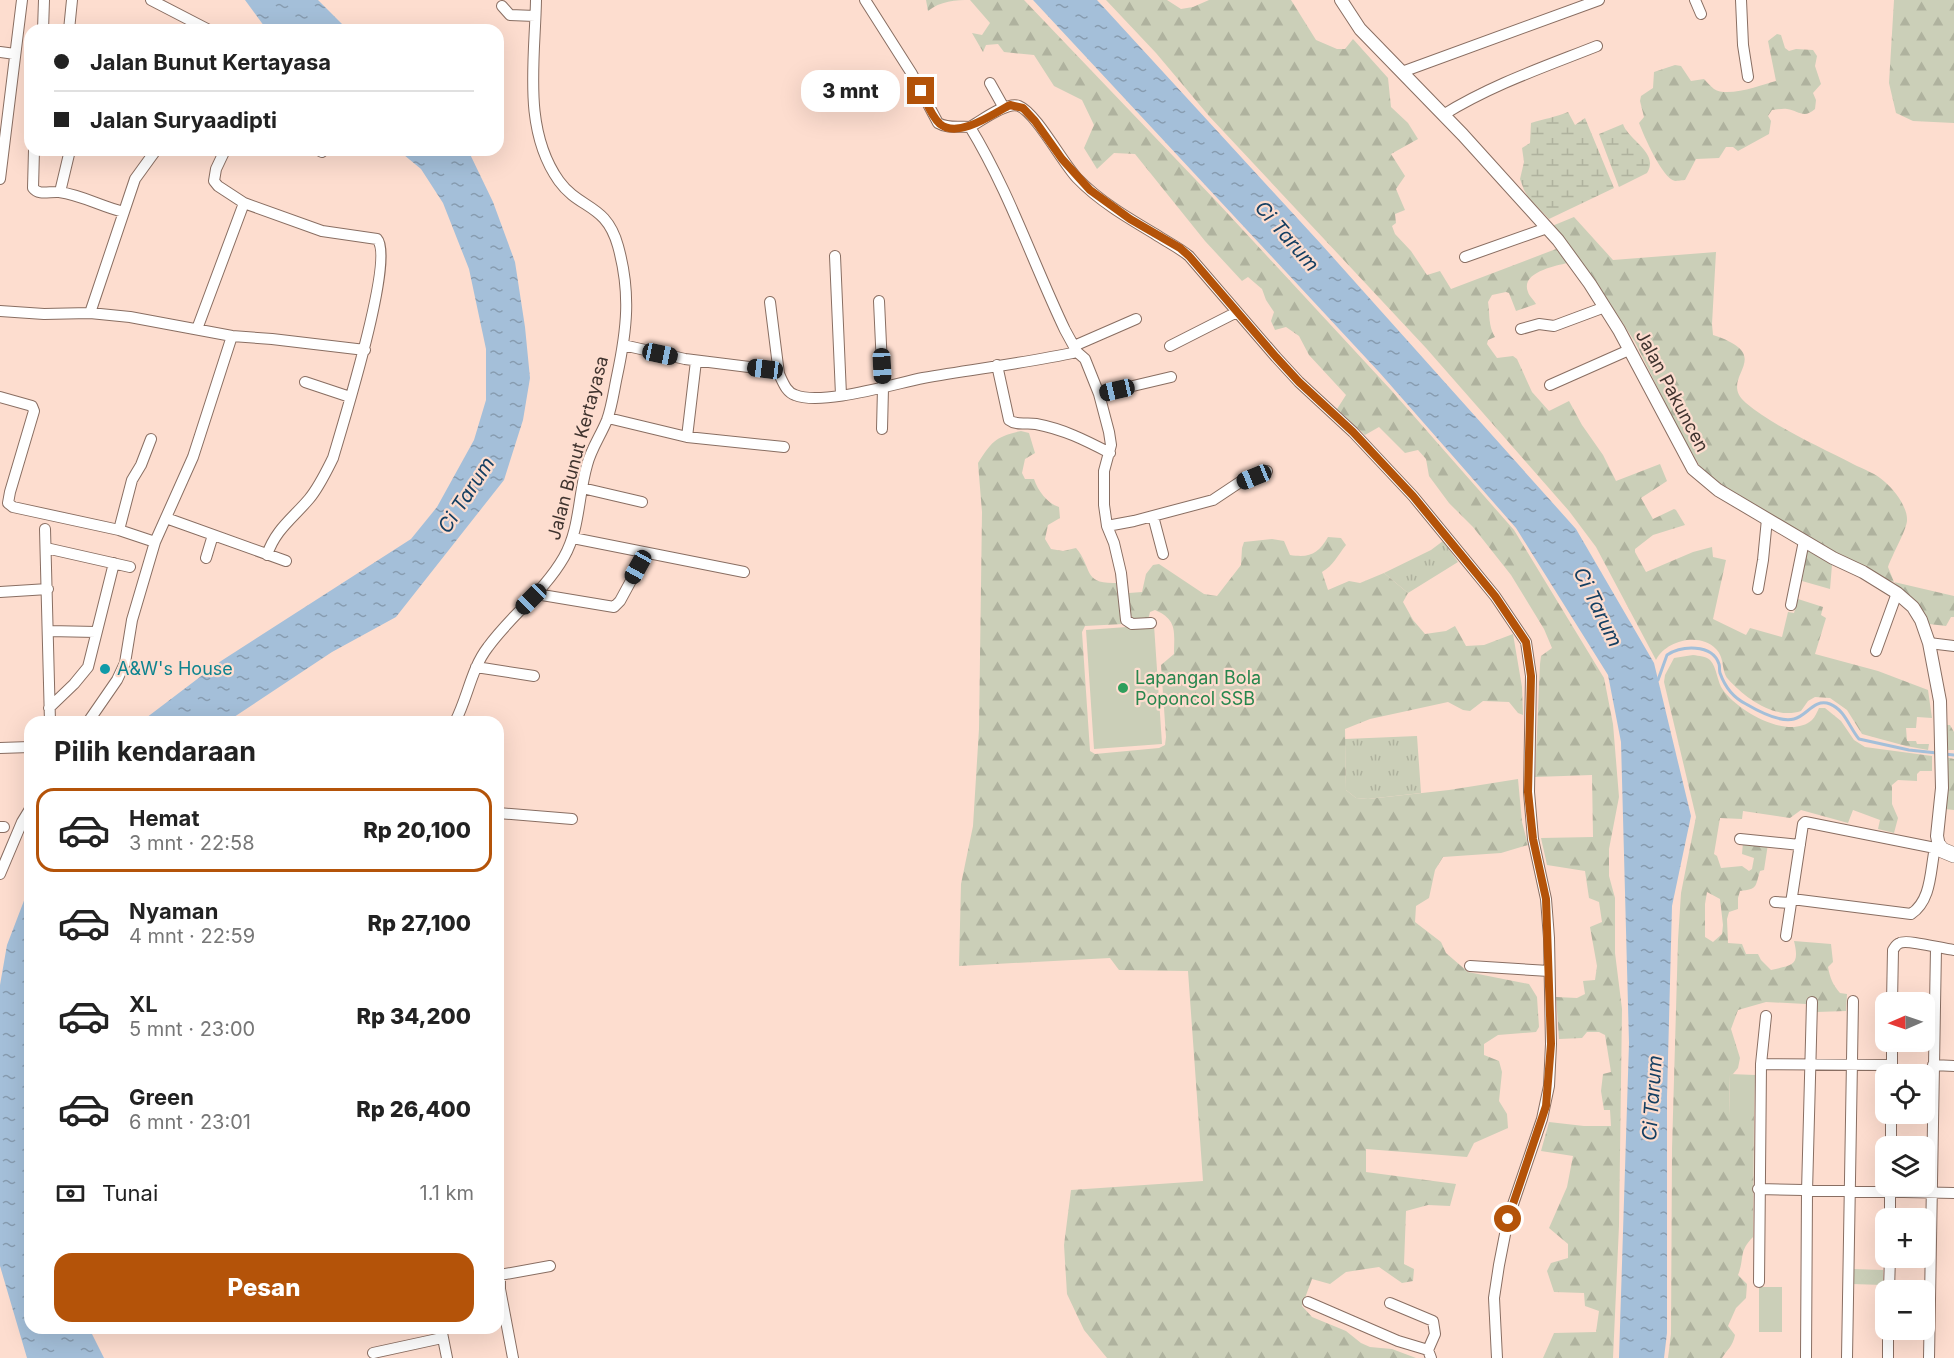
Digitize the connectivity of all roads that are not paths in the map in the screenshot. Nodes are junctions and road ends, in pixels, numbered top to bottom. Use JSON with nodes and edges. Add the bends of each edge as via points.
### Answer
{"nodes":[{"id":1,"x":22,"y":0,"type":"edge"},
{"id":2,"x":44,"y":0,"type":"edge"},
{"id":3,"x":72,"y":0,"type":"edge"},
{"id":4,"x":151,"y":0,"type":"edge"},
{"id":5,"x":536,"y":0,"type":"edge"},
{"id":6,"x":865,"y":0,"type":"edge"},
{"id":7,"x":1341,"y":0,"type":"edge"},
{"id":8,"x":1599,"y":0,"type":"edge"},
{"id":9,"x":1695,"y":0,"type":"edge"},
{"id":10,"x":1741,"y":0,"type":"edge"},
{"id":11,"x":502,"y":6,"type":"dead end"},
{"id":12,"x":1701,"y":14,"type":"dead end"},
{"id":13,"x":536,"y":16,"type":"junction"},
{"id":14,"x":43,"y":24,"type":"edge"},
{"id":15,"x":70,"y":24,"type":"edge"},
{"id":16,"x":197,"y":24,"type":"edge"},
{"id":17,"x":1596,"y":46,"type":"dead end"},
{"id":18,"x":0,"y":52,"type":"edge"},
{"id":19,"x":15,"y":54,"type":"junction"},
{"id":20,"x":1402,"y":72,"type":"junction"},
{"id":21,"x":1748,"y":77,"type":"dead end"},
{"id":22,"x":990,"y":83,"type":"dead end"},
{"id":23,"x":1004,"y":108,"type":"junction"},
{"id":24,"x":1443,"y":115,"type":"junction"},
{"id":25,"x":970,"y":127,"type":"junction"},
{"id":26,"x":34,"y":156,"type":"edge"},
{"id":27,"x":69,"y":156,"type":"edge"},
{"id":28,"x":152,"y":156,"type":"edge"},
{"id":29,"x":222,"y":156,"type":"edge"},
{"id":30,"x":0,"y":179,"type":"edge"},
{"id":31,"x":60,"y":192,"type":"junction"},
{"id":32,"x":244,"y":203,"type":"junction"},
{"id":33,"x":124,"y":212,"type":"junction"},
{"id":34,"x":1547,"y":228,"type":"junction"},
{"id":35,"x":835,"y":256,"type":"dead end"},
{"id":36,"x":1465,"y":257,"type":"dead end"},
{"id":37,"x":770,"y":302,"type":"dead end"},
{"id":38,"x":879,"y":302,"type":"dead end"},
{"id":39,"x":1605,"y":307,"type":"junction"},
{"id":40,"x":0,"y":311,"type":"edge"},
{"id":41,"x":1237,"y":312,"type":"junction"},
{"id":42,"x":90,"y":313,"type":"junction"},
{"id":43,"x":1136,"y":319,"type":"dead end"},
{"id":44,"x":197,"y":329,"type":"junction"},
{"id":45,"x":1521,"y":329,"type":"dead end"},
{"id":46,"x":232,"y":336,"type":"junction"},
{"id":47,"x":623,"y":345,"type":"junction"},
{"id":48,"x":1170,"y":346,"type":"dead end"},
{"id":49,"x":1076,"y":349,"type":"junction"},
{"id":50,"x":365,"y":350,"type":"junction"},
{"id":51,"x":1629,"y":350,"type":"junction"},
{"id":52,"x":696,"y":361,"type":"junction"},
{"id":53,"x":997,"y":365,"type":"junction"},
{"id":54,"x":779,"y":374,"type":"junction"},
{"id":55,"x":1171,"y":378,"type":"dead end"},
{"id":56,"x":305,"y":382,"type":"dead end"},
{"id":57,"x":1550,"y":385,"type":"dead end"},
{"id":58,"x":883,"y":388,"type":"junction"},
{"id":59,"x":1099,"y":394,"type":"junction"},
{"id":60,"x":841,"y":395,"type":"junction"},
{"id":61,"x":0,"y":397,"type":"edge"},
{"id":62,"x":350,"y":397,"type":"junction"},
{"id":63,"x":608,"y":418,"type":"junction"},
{"id":64,"x":882,"y":429,"type":"dead end"},
{"id":65,"x":687,"y":437,"type":"junction"},
{"id":66,"x":151,"y":439,"type":"dead end"},
{"id":67,"x":784,"y":447,"type":"dead end"},
{"id":68,"x":1110,"y":453,"type":"junction"},
{"id":69,"x":1267,"y":471,"type":"dead end"},
{"id":70,"x":582,"y":488,"type":"junction"},
{"id":71,"x":642,"y":502,"type":"dead end"},
{"id":72,"x":1153,"y":516,"type":"junction"},
{"id":73,"x":166,"y":518,"type":"junction"},
{"id":74,"x":1767,"y":519,"type":"junction"},
{"id":75,"x":1107,"y":526,"type":"junction"},
{"id":76,"x":45,"y":529,"type":"dead end"},
{"id":77,"x":119,"y":530,"type":"junction"},
{"id":78,"x":213,"y":535,"type":"junction"},
{"id":79,"x":573,"y":538,"type":"junction"},
{"id":80,"x":1804,"y":541,"type":"junction"},
{"id":81,"x":155,"y":542,"type":"junction"},
{"id":82,"x":46,"y":548,"type":"junction"},
{"id":83,"x":646,"y":553,"type":"junction"},
{"id":84,"x":1163,"y":554,"type":"dead end"},
{"id":85,"x":267,"y":555,"type":"junction"},
{"id":86,"x":206,"y":558,"type":"dead end"},
{"id":87,"x":286,"y":561,"type":"dead end"},
{"id":88,"x":114,"y":563,"type":"junction"},
{"id":89,"x":130,"y":567,"type":"dead end"},
{"id":90,"x":744,"y":572,"type":"dead end"},
{"id":91,"x":48,"y":590,"type":"junction"},
{"id":92,"x":1758,"y":590,"type":"dead end"},
{"id":93,"x":0,"y":592,"type":"edge"},
{"id":94,"x":1897,"y":593,"type":"junction"},
{"id":95,"x":536,"y":594,"type":"junction"},
{"id":96,"x":1791,"y":605,"type":"dead end"},
{"id":97,"x":1151,"y":623,"type":"dead end"},
{"id":98,"x":49,"y":631,"type":"junction"},
{"id":99,"x":96,"y":632,"type":"junction"},
{"id":100,"x":1929,"y":643,"type":"junction"},
{"id":101,"x":1954,"y":646,"type":"edge"},
{"id":102,"x":1876,"y":651,"type":"dead end"},
{"id":103,"x":476,"y":666,"type":"junction"},
{"id":104,"x":534,"y":676,"type":"dead end"},
{"id":105,"x":50,"y":708,"type":"junction"},
{"id":106,"x":50,"y":716,"type":"edge"},
{"id":107,"x":92,"y":716,"type":"edge"},
{"id":108,"x":458,"y":716,"type":"edge"},
{"id":109,"x":24,"y":747,"type":"edge"},
{"id":110,"x":0,"y":748,"type":"edge"},
{"id":111,"x":504,"y":813,"type":"edge"},
{"id":112,"x":24,"y":819,"type":"edge"},
{"id":113,"x":572,"y":819,"type":"dead end"},
{"id":114,"x":1740,"y":839,"type":"dead end"},
{"id":115,"x":1800,"y":845,"type":"junction"},
{"id":116,"x":1937,"y":847,"type":"junction"},
{"id":117,"x":1954,"y":855,"type":"edge"},
{"id":118,"x":0,"y":874,"type":"edge"},
{"id":119,"x":1791,"y":901,"type":"junction"},
{"id":120,"x":1775,"y":902,"type":"dead end"},
{"id":121,"x":1786,"y":936,"type":"dead end"},
{"id":122,"x":1936,"y":948,"type":"junction"},
{"id":123,"x":1954,"y":950,"type":"edge"},
{"id":124,"x":1470,"y":966,"type":"dead end"},
{"id":125,"x":1550,"y":971,"type":"junction"},
{"id":126,"x":1893,"y":992,"type":"edge"},
{"id":127,"x":1852,"y":1001,"type":"dead end"},
{"id":128,"x":1812,"y":1002,"type":"dead end"},
{"id":129,"x":1766,"y":1016,"type":"dead end"},
{"id":130,"x":1761,"y":1064,"type":"junction"},
{"id":131,"x":1933,"y":1064,"type":"edge"},
{"id":132,"x":1811,"y":1065,"type":"junction"},
{"id":133,"x":1851,"y":1065,"type":"junction"},
{"id":134,"x":1935,"y":1065,"type":"edge"},
{"id":135,"x":1954,"y":1066,"type":"edge"},
{"id":136,"x":1875,"y":1068,"type":"edge"},
{"id":137,"x":1758,"y":1189,"type":"junction"},
{"id":138,"x":1875,"y":1189,"type":"edge"},
{"id":139,"x":1849,"y":1191,"type":"junction"},
{"id":140,"x":1807,"y":1192,"type":"junction"},
{"id":141,"x":1935,"y":1193,"type":"edge"},
{"id":142,"x":1954,"y":1193,"type":"edge"},
{"id":143,"x":1931,"y":1196,"type":"edge"},
{"id":144,"x":550,"y":1266,"type":"dead end"},
{"id":145,"x":504,"y":1274,"type":"edge"},
{"id":146,"x":1759,"y":1282,"type":"dead end"},
{"id":147,"x":1308,"y":1302,"type":"dead end"},
{"id":148,"x":1390,"y":1303,"type":"dead end"},
{"id":149,"x":504,"y":1310,"type":"edge"},
{"id":150,"x":438,"y":1334,"type":"edge"},
{"id":151,"x":441,"y":1334,"type":"edge"},
{"id":152,"x":1888,"y":1340,"type":"edge"},
{"id":153,"x":373,"y":1353,"type":"dead end"},
{"id":154,"x":1430,"y":1354,"type":"edge"},
{"id":155,"x":447,"y":1358,"type":"edge"},
{"id":156,"x":513,"y":1358,"type":"edge"},
{"id":157,"x":1497,"y":1358,"type":"edge"},
{"id":158,"x":1806,"y":1358,"type":"edge"},
{"id":159,"x":1848,"y":1358,"type":"edge"},
{"id":160,"x":1888,"y":1358,"type":"edge"},
{"id":161,"x":1929,"y":1358,"type":"edge"}],
"edges":[{"from":1,"to":19,"type":"street"},
{"from":2,"to":14,"type":"street"},
{"from":3,"to":15,"type":"street"},
{"from":4,"to":16,"type":"street"},
{"from":5,"to":13,"type":"street","name":"Jalan Bunut Kertayasa"},
{"from":6,"to":25,"type":"street","via":[[938,123],[952,128]]},
{"from":7,"to":20,"type":"street","name":"Jalan Pakuncen","via":[[1360,29]]},
{"from":8,"to":20,"type":"street"},
{"from":9,"to":12,"type":"street"},
{"from":10,"to":21,"type":"street"},
{"from":11,"to":13,"type":"street","via":[[510,15]]},
{"from":13,"to":47,"type":"street","name":"Jalan Bunut Kertayasa","via":[[533,96],[540,140],[560,182],[602,214],[612,228],[627,299]]},
{"from":17,"to":24,"type":"street","via":[[1487,90]]},
{"from":18,"to":19,"type":"street"},
{"from":19,"to":30,"type":"street"},
{"from":20,"to":24,"type":"street","name":"Jalan Pakuncen"},
{"from":22,"to":23,"type":"street"},
{"from":23,"to":25,"type":"street"},
{"from":23,"to":41,"type":"street","via":[[1023,108],[1090,190],[1180,248]]},
{"from":24,"to":34,"type":"street","name":"Jalan Pakuncen"},
{"from":25,"to":49,"type":"street"},
{"from":26,"to":31,"type":"street","via":[[34,191]]},
{"from":27,"to":31,"type":"street"},
{"from":28,"to":33,"type":"street","via":[[135,179]]},
{"from":29,"to":32,"type":"street","via":[[214,181]]},
{"from":31,"to":33,"type":"street"},
{"from":32,"to":44,"type":"street"},
{"from":32,"to":50,"type":"street","via":[[322,231],[379,240],[379,273]]},
{"from":33,"to":42,"type":"street"},
{"from":34,"to":36,"type":"street"},
{"from":34,"to":39,"type":"street","name":"Jalan Pakuncen"},
{"from":35,"to":60,"type":"street"},
{"from":37,"to":54,"type":"street"},
{"from":38,"to":58,"type":"street"},
{"from":39,"to":45,"type":"street","via":[[1554,326],[1539,324]]},
{"from":39,"to":51,"type":"street","name":"Jalan Pakuncen"},
{"from":40,"to":42,"type":"street"},
{"from":41,"to":48,"type":"street"},
{"from":41,"to":125,"type":"street","via":[[1299,382],[1413,496],[1495,596],[1526,642],[1531,676],[1528,792],[1546,899]]},
{"from":42,"to":44,"type":"street"},
{"from":43,"to":49,"type":"street"},
{"from":44,"to":46,"type":"street"},
{"from":46,"to":50,"type":"street"},
{"from":46,"to":73,"type":"street","via":[[193,457]]},
{"from":47,"to":52,"type":"street"},
{"from":47,"to":63,"type":"street","name":"Jalan Bunut Kertayasa"},
{"from":49,"to":53,"type":"street","via":[[1035,361]]},
{"from":49,"to":59,"type":"street","via":[[1085,359]]},
{"from":50,"to":62,"type":"street"},
{"from":51,"to":57,"type":"street"},
{"from":51,"to":74,"type":"street","name":"Jalan Pakuncen","via":[[1693,469],[1710,485]]},
{"from":52,"to":54,"type":"street"},
{"from":52,"to":65,"type":"street"},
{"from":53,"to":58,"type":"street"},
{"from":53,"to":68,"type":"street","via":[[1009,420],[1060,429]]},
{"from":54,"to":60,"type":"street","via":[[794,395]]},
{"from":55,"to":59,"type":"street"},
{"from":56,"to":62,"type":"street"},
{"from":58,"to":60,"type":"street"},
{"from":58,"to":64,"type":"street"},
{"from":59,"to":68,"type":"street"},
{"from":61,"to":77,"type":"street","via":[[27,403],[34,411],[9,503]]},
{"from":62,"to":85,"type":"street","via":[[325,475],[279,530]]},
{"from":63,"to":65,"type":"street"},
{"from":63,"to":70,"type":"street","name":"Jalan Bunut Kertayasa","via":[[587,463]]},
{"from":65,"to":67,"type":"street"},
{"from":66,"to":77,"type":"street","via":[[132,480]]},
{"from":68,"to":75,"type":"street","via":[[1103,484]]},
{"from":69,"to":72,"type":"street","via":[[1240,482],[1213,500]]},
{"from":70,"to":71,"type":"street"},
{"from":70,"to":79,"type":"street","name":"Jalan Bunut Kertayasa"},
{"from":72,"to":75,"type":"street"},
{"from":72,"to":84,"type":"street"},
{"from":73,"to":78,"type":"street"},
{"from":73,"to":81,"type":"street"},
{"from":74,"to":80,"type":"street","name":"Jalan Pakuncen"},
{"from":74,"to":92,"type":"street"},
{"from":75,"to":97,"type":"street","via":[[1119,565],[1126,620],[1132,624]]},
{"from":76,"to":82,"type":"street"},
{"from":77,"to":81,"type":"street"},
{"from":78,"to":85,"type":"street"},
{"from":78,"to":86,"type":"street"},
{"from":79,"to":83,"type":"street"},
{"from":79,"to":95,"type":"street","name":"Jalan Bunut Kertayasa"},
{"from":80,"to":94,"type":"street","name":"Jalan Pakuncen"},
{"from":80,"to":96,"type":"street"},
{"from":81,"to":107,"type":"street","via":[[132,620],[125,663]]},
{"from":82,"to":88,"type":"street"},
{"from":82,"to":91,"type":"street"},
{"from":83,"to":90,"type":"street"},
{"from":83,"to":95,"type":"street","via":[[614,607]]},
{"from":85,"to":87,"type":"street"},
{"from":88,"to":89,"type":"street"},
{"from":88,"to":99,"type":"street"},
{"from":91,"to":93,"type":"street"},
{"from":91,"to":98,"type":"street"},
{"from":94,"to":100,"type":"street","name":"Jalan Pakuncen","via":[[1921,620]]},
{"from":94,"to":102,"type":"street"},
{"from":95,"to":103,"type":"street","name":"Jalan Bunut Kertayasa","via":[[508,622]]},
{"from":98,"to":99,"type":"street"},
{"from":98,"to":105,"type":"street"},
{"from":99,"to":105,"type":"street","via":[[88,667]]},
{"from":100,"to":101,"type":"street"},
{"from":100,"to":116,"type":"street","name":"Jalan Pakuncen","via":[[1940,701],[1942,788]]},
{"from":103,"to":104,"type":"street"},
{"from":103,"to":108,"type":"street","name":"Jalan Bunut Kertayasa"},
{"from":105,"to":106,"type":"street"},
{"from":109,"to":110,"type":"street"},
{"from":111,"to":113,"type":"street"},
{"from":112,"to":118,"type":"street"},
{"from":114,"to":115,"type":"street"},
{"from":115,"to":116,"type":"street","via":[[1803,824],[1809,821]]},
{"from":115,"to":119,"type":"street"},
{"from":116,"to":117,"type":"main road"},
{"from":116,"to":119,"type":"street","via":[[1927,895],[1911,914]]},
{"from":119,"to":120,"type":"street"},
{"from":119,"to":121,"type":"street"},
{"from":122,"to":123,"type":"street"},
{"from":122,"to":126,"type":"street","via":[[1911,942],[1897,944],[1893,950]]},
{"from":122,"to":131,"type":"street"},
{"from":124,"to":125,"type":"street"},
{"from":125,"to":157,"type":"street","via":[[1549,1086],[1542,1119],[1508,1219],[1499,1265],[1494,1298]]},
{"from":127,"to":133,"type":"street"},
{"from":128,"to":132,"type":"street"},
{"from":129,"to":130,"type":"street"},
{"from":130,"to":132,"type":"street"},
{"from":130,"to":137,"type":"street"},
{"from":132,"to":133,"type":"street"},
{"from":132,"to":140,"type":"street"},
{"from":133,"to":136,"type":"street"},
{"from":133,"to":139,"type":"street"},
{"from":134,"to":135,"type":"street"},
{"from":137,"to":140,"type":"street"},
{"from":137,"to":146,"type":"street"},
{"from":138,"to":139,"type":"street"},
{"from":139,"to":140,"type":"street"},
{"from":139,"to":159,"type":"street"},
{"from":140,"to":158,"type":"street"},
{"from":141,"to":142,"type":"street"},
{"from":143,"to":161,"type":"street"},
{"from":144,"to":145,"type":"street"},
{"from":147,"to":154,"type":"street"},
{"from":148,"to":154,"type":"street","via":[[1433,1321],[1435,1334]]},
{"from":149,"to":156,"type":"street"},
{"from":150,"to":153,"type":"street"},
{"from":151,"to":155,"type":"street"},
{"from":152,"to":160,"type":"street"}]}
